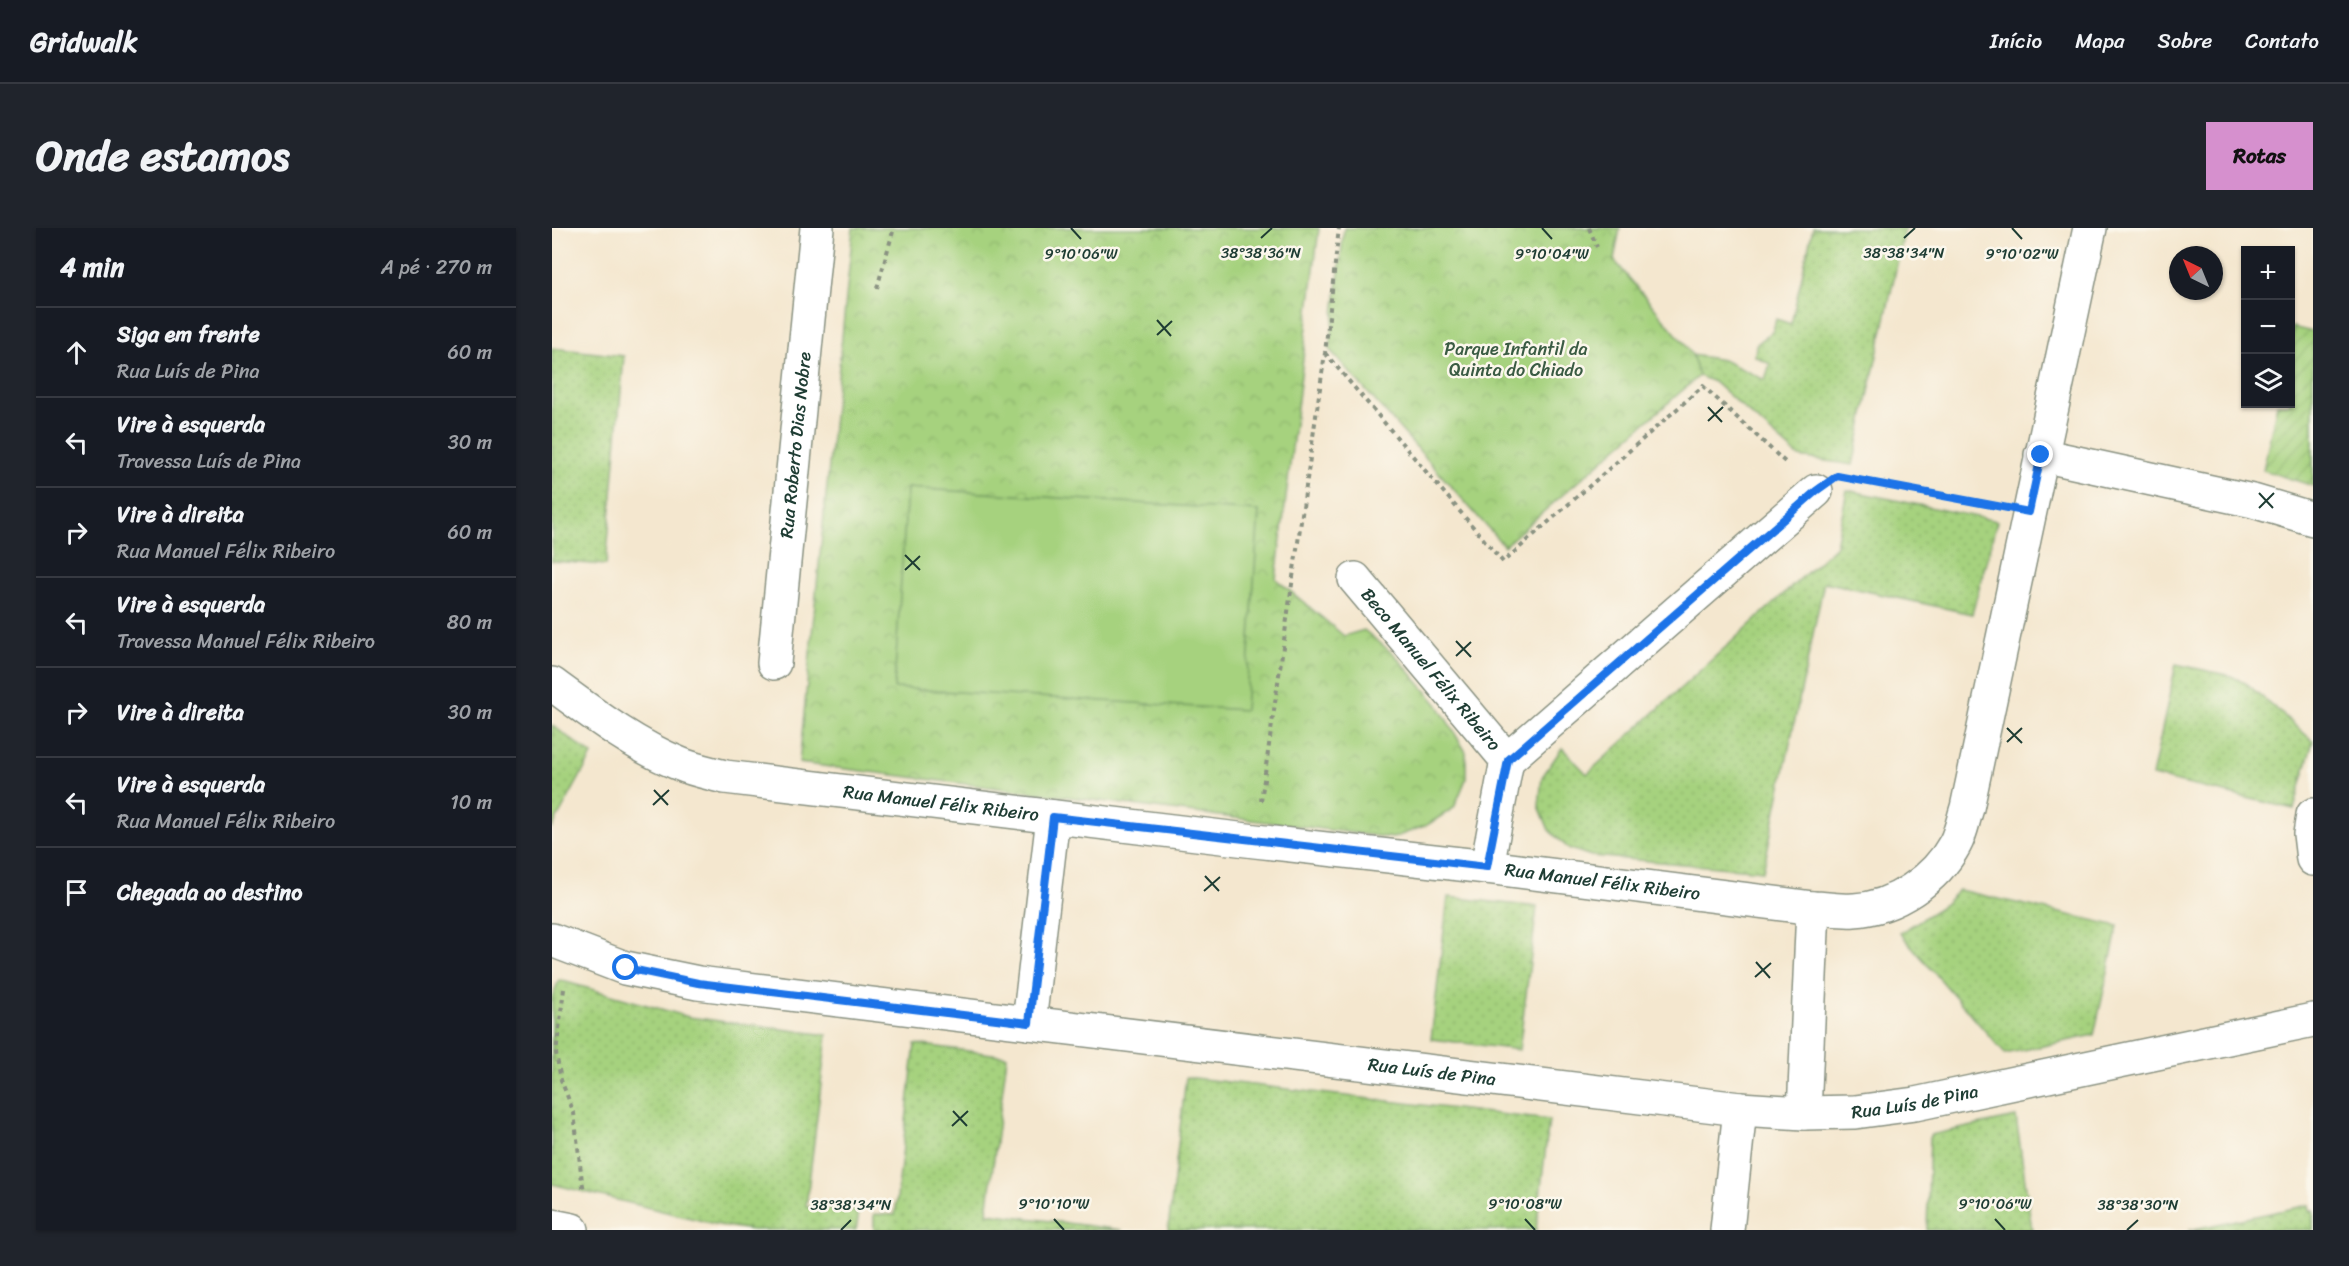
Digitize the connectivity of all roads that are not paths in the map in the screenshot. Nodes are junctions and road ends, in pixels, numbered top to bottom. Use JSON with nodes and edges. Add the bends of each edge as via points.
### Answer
{"nodes":[{"id":1,"x":817,"y":228,"type":"edge"},
{"id":2,"x":2090,"y":228,"type":"edge"},
{"id":3,"x":2041,"y":455,"type":"junction"},
{"id":4,"x":1816,"y":491,"type":"road end"},
{"id":5,"x":2313,"y":519,"type":"edge"},
{"id":6,"x":1355,"y":579,"type":"dead end"},
{"id":7,"x":774,"y":663,"type":"dead end"},
{"id":8,"x":552,"y":684,"type":"edge"},
{"id":9,"x":1508,"y":760,"type":"junction"},
{"id":10,"x":2313,"y":814,"type":"edge"},
{"id":11,"x":1053,"y":817,"type":"junction"},
{"id":12,"x":2313,"y":859,"type":"edge"},
{"id":13,"x":1487,"y":867,"type":"junction"},
{"id":14,"x":1813,"y":908,"type":"junction"},
{"id":15,"x":561,"y":944,"type":"edge"},
{"id":16,"x":2313,"y":1020,"type":"edge"},
{"id":17,"x":1029,"y":1023,"type":"junction"},
{"id":18,"x":1740,"y":1109,"type":"junction"},
{"id":19,"x":1804,"y":1113,"type":"junction"},
{"id":20,"x":552,"y":1226,"type":"edge"},
{"id":21,"x":572,"y":1230,"type":"edge"},
{"id":22,"x":1727,"y":1230,"type":"edge"}],
"edges":[{"from":1,"to":7,"type":"street","name":"Rua Roberto Dias Nobre"},
{"from":2,"to":3,"type":"street","name":"Rua Manuel Félix Ribeiro"},
{"from":3,"to":5,"type":"street","via":[[2253,501]]},
{"from":3,"to":14,"type":"street","name":"Rua Manuel Félix Ribeiro","via":[[1956,842],[1938,869],[1886,903],[1855,910]]},
{"from":4,"to":9,"type":"street"},
{"from":6,"to":9,"type":"street","name":"Beco Manuel Félix Ribeiro"},
{"from":8,"to":11,"type":"street","name":"Rua Manuel Félix Ribeiro","via":[[640,746],[682,765],[725,777]]},
{"from":9,"to":13,"type":"street"},
{"from":10,"to":12,"type":"street"},
{"from":11,"to":13,"type":"street","name":"Rua Manuel Félix Ribeiro"},
{"from":11,"to":17,"type":"street"},
{"from":13,"to":14,"type":"street","name":"Rua Manuel Félix Ribeiro"},
{"from":14,"to":19,"type":"street"},
{"from":15,"to":17,"type":"street","name":"Rua Luís de Pina","via":[[626,968],[698,983]]},
{"from":16,"to":19,"type":"street","name":"Rua Luís de Pina","via":[[1915,1104],[1855,1112]]},
{"from":17,"to":18,"type":"street","name":"Rua Luís de Pina"},
{"from":18,"to":19,"type":"street","name":"Rua Luís de Pina"},
{"from":18,"to":22,"type":"street"},
{"from":20,"to":21,"type":"street"}]}
